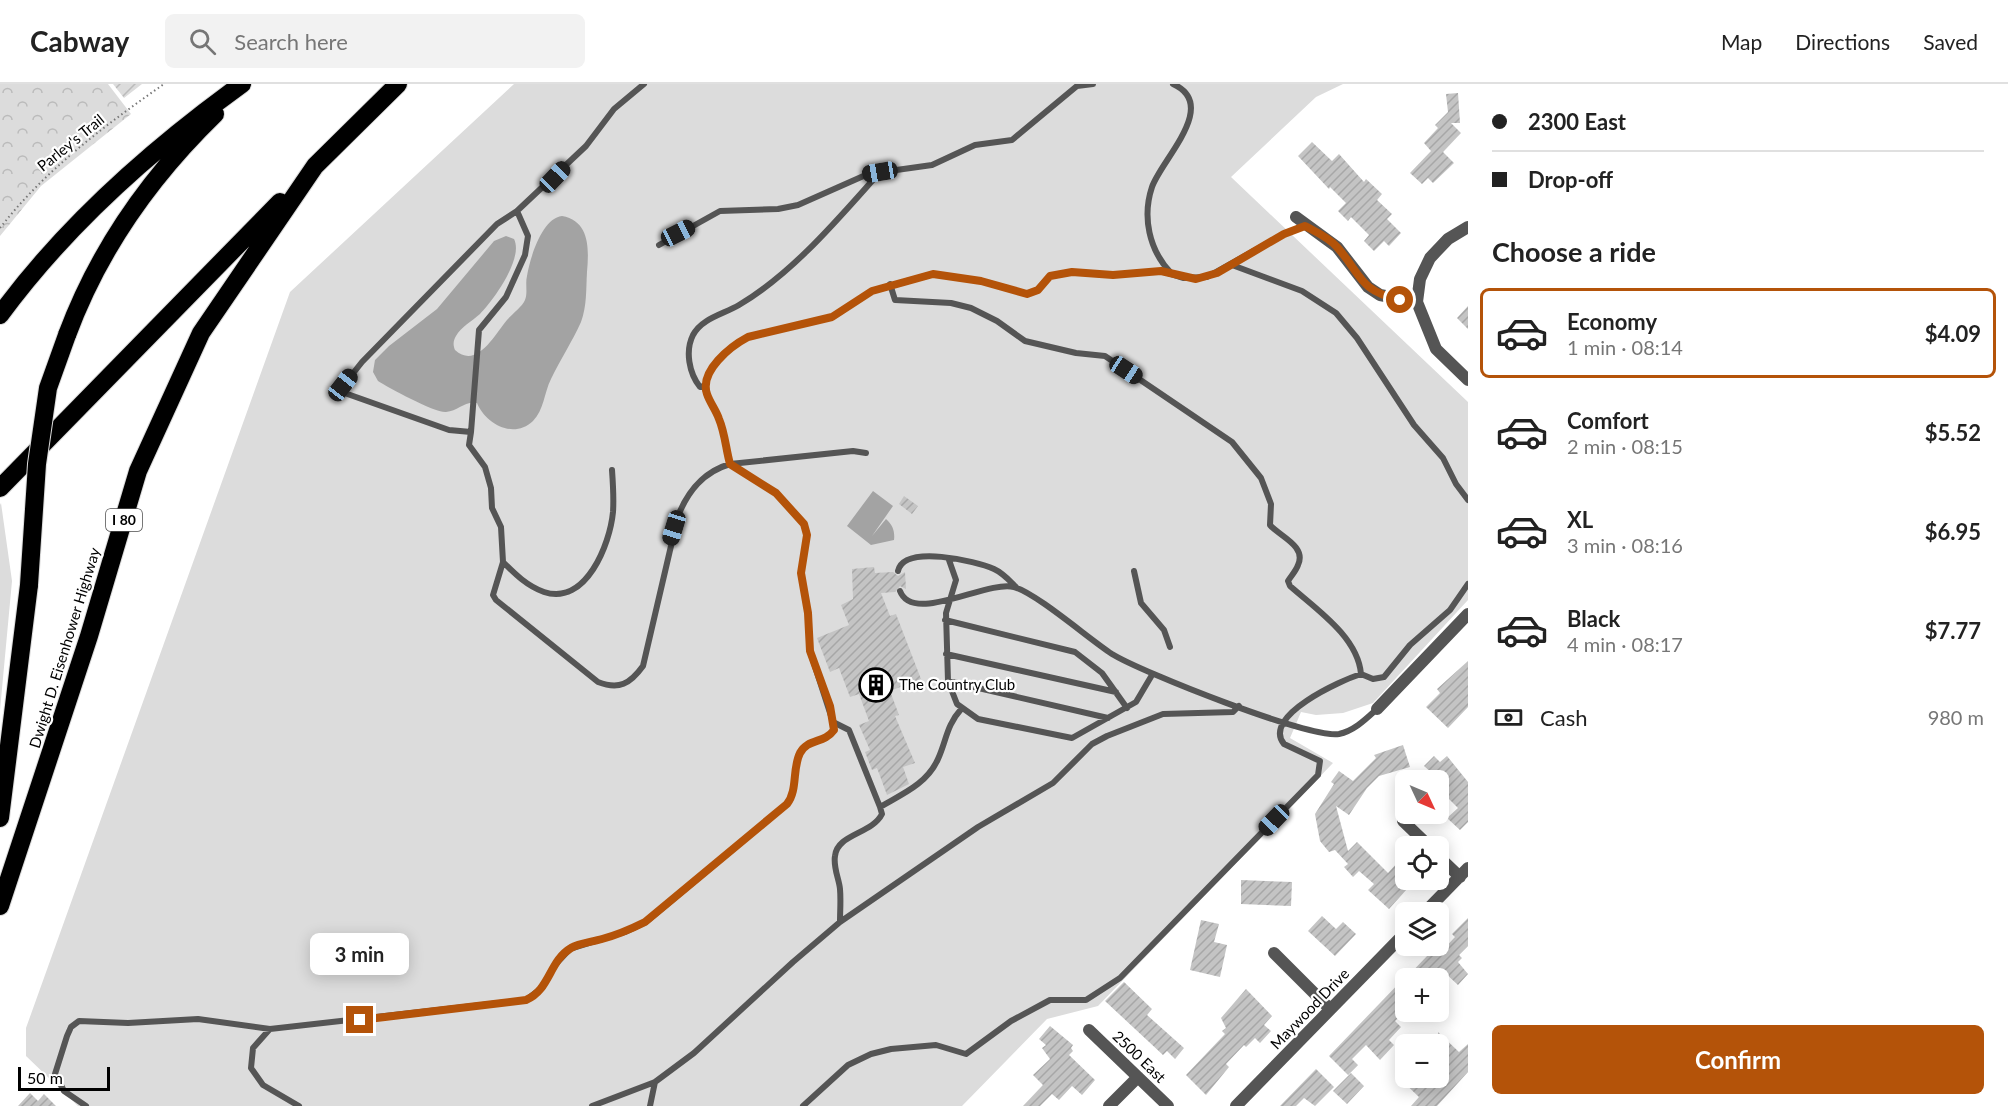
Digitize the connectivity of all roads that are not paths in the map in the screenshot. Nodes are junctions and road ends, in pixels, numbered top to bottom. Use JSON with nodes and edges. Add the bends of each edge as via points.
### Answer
{"nodes":[{"id":1,"x":242,"y":84,"type":"edge"},
{"id":2,"x":247,"y":84,"type":"edge"},
{"id":3,"x":398,"y":84,"type":"edge"},
{"id":4,"x":644,"y":84,"type":"edge"},
{"id":5,"x":1093,"y":84,"type":"edge"},
{"id":6,"x":1173,"y":84,"type":"edge"},
{"id":7,"x":1076,"y":85,"type":"edge"},
{"id":8,"x":315,"y":166,"type":"junction"},
{"id":9,"x":880,"y":172,"type":"junction"},
{"id":10,"x":517,"y":211,"type":"junction"},
{"id":11,"x":1301,"y":222,"type":"joint"},
{"id":12,"x":1468,"y":227,"type":"edge"},
{"id":13,"x":659,"y":245,"type":"dead end"},
{"id":14,"x":1232,"y":265,"type":"junction"},
{"id":15,"x":1171,"y":273,"type":"junction"},
{"id":16,"x":890,"y":284,"type":"junction"},
{"id":17,"x":1417,"y":302,"type":"junction"},
{"id":18,"x":0,"y":315,"type":"edge"},
{"id":19,"x":1468,"y":380,"type":"edge"},
{"id":20,"x":705,"y":386,"type":"junction"},
{"id":21,"x":471,"y":432,"type":"junction"},
{"id":22,"x":866,"y":453,"type":"dead end"},
{"id":23,"x":730,"y":464,"type":"junction"},
{"id":24,"x":612,"y":470,"type":"dead end"},
{"id":25,"x":0,"y":488,"type":"edge"},
{"id":26,"x":1468,"y":500,"type":"edge"},
{"id":27,"x":949,"y":560,"type":"junction"},
{"id":28,"x":503,"y":562,"type":"junction"},
{"id":29,"x":898,"y":571,"type":"dead end"},
{"id":30,"x":1134,"y":571,"type":"dead end"},
{"id":31,"x":1468,"y":584,"type":"edge"},
{"id":32,"x":1017,"y":588,"type":"junction"},
{"id":33,"x":900,"y":591,"type":"dead end"},
{"id":34,"x":949,"y":601,"type":"junction"},
{"id":35,"x":1468,"y":614,"type":"edge"},
{"id":36,"x":945,"y":620,"type":"junction"},
{"id":37,"x":1170,"y":647,"type":"dead end"},
{"id":38,"x":946,"y":654,"type":"junction"},
{"id":39,"x":1361,"y":674,"type":"junction"},
{"id":40,"x":1152,"y":675,"type":"junction"},
{"id":41,"x":948,"y":681,"type":"junction"},
{"id":42,"x":1116,"y":692,"type":"junction"},
{"id":43,"x":1239,"y":706,"type":"junction"},
{"id":44,"x":962,"y":708,"type":"junction"},
{"id":45,"x":1127,"y":708,"type":"junction"},
{"id":46,"x":1377,"y":709,"type":"joint"},
{"id":47,"x":1108,"y":718,"type":"junction"},
{"id":48,"x":833,"y":722,"type":"junction"},
{"id":49,"x":1284,"y":723,"type":"junction"},
{"id":50,"x":880,"y":807,"type":"junction"},
{"id":51,"x":0,"y":818,"type":"edge"},
{"id":52,"x":1406,"y":824,"type":"edge"},
{"id":53,"x":1419,"y":836,"type":"edge"},
{"id":54,"x":1449,"y":863,"type":"edge"},
{"id":55,"x":1464,"y":872,"type":"edge"},
{"id":56,"x":1435,"y":902,"type":"edge"},
{"id":57,"x":0,"y":906,"type":"edge"},
{"id":58,"x":840,"y":922,"type":"junction"},
{"id":59,"x":1395,"y":943,"type":"edge"},
{"id":60,"x":1274,"y":953,"type":"dead end"},
{"id":61,"x":1330,"y":1009,"type":"junction"},
{"id":62,"x":270,"y":1029,"type":"junction"},
{"id":63,"x":1089,"y":1030,"type":"dead end"},
{"id":64,"x":1138,"y":1077,"type":"junction"},
{"id":65,"x":655,"y":1082,"type":"junction"},
{"id":66,"x":86,"y":1106,"type":"edge"},
{"id":67,"x":299,"y":1106,"type":"edge"},
{"id":68,"x":592,"y":1106,"type":"edge"},
{"id":69,"x":650,"y":1106,"type":"edge"},
{"id":70,"x":803,"y":1106,"type":"edge"},
{"id":71,"x":1109,"y":1106,"type":"edge"},
{"id":72,"x":1168,"y":1106,"type":"edge"},
{"id":73,"x":1236,"y":1106,"type":"edge"}],
"edges":[{"from":1,"to":18,"type":"highway","via":[[178,130],[89,213]]},
{"from":2,"to":51,"type":"highway","name":"Dwight D. Eisenhower Highway","bridge":true,"via":[[145,190],[109,242],[82,293],[67,335],[47,399],[37,464],[29,585]]},
{"from":3,"to":8,"type":"highway","name":"Dwight D. Eisenhower Highway","number":"I 80"},
{"from":4,"to":10,"type":"lane","via":[[614,109],[586,146]]},
{"from":5,"to":7,"type":"lane"},
{"from":6,"to":15,"type":"lane","via":[[1190,99],[1190,112],[1179,144],[1153,185],[1148,220],[1151,240],[1161,263]]},
{"from":7,"to":9,"type":"lane","via":[[1012,140],[975,145],[932,165]]},
{"from":8,"to":25,"type":"highway"},
{"from":8,"to":57,"type":"highway","name":"Dwight D. Eisenhower Highway","number":"I 80","via":[[201,333],[138,471],[89,636]]},
{"from":9,"to":13,"type":"lane","via":[[798,205],[720,211]]},
{"from":9,"to":20,"type":"lane","via":[[781,273],[740,305],[707,321],[695,332],[690,366],[699,387]]},
{"from":10,"to":21,"type":"lane","via":[[528,236],[525,255],[506,297],[479,330]]},
{"from":10,"to":21,"type":"lane","via":[[497,224],[362,362],[339,391],[449,430]]},
{"from":11,"to":14,"type":"lane"},
{"from":11,"to":17,"type":"street","via":[[1337,247],[1368,287],[1380,295]]},
{"from":12,"to":17,"type":"street","via":[[1448,239],[1430,258],[1420,279]]},
{"from":14,"to":15,"type":"lane","via":[[1196,279]]},
{"from":14,"to":26,"type":"lane","via":[[1302,291],[1336,313],[1358,338],[1414,425],[1443,458]]},
{"from":15,"to":16,"type":"lane","via":[[1059,273],[1027,294],[946,274]]},
{"from":16,"to":20,"type":"lane","via":[[832,317],[737,343],[719,360]]},
{"from":16,"to":39,"type":"lane","via":[[895,300],[971,308],[1025,341],[1106,356],[1232,442],[1261,478],[1270,504],[1270,525],[1293,543],[1299,555],[1297,568],[1288,581],[1290,586],[1351,644],[1360,660]]},
{"from":17,"to":19,"type":"street","via":[[1436,350]]},
{"from":20,"to":23,"type":"lane","via":[[720,420]]},
{"from":21,"to":28,"type":"lane","via":[[470,445],[485,467],[492,507],[501,527]]},
{"from":22,"to":23,"type":"lane","via":[[853,451]]},
{"from":23,"to":28,"type":"lane","via":[[700,481],[684,501],[671,539],[648,652],[635,677],[624,685],[610,687],[598,682],[496,600],[493,595]]},
{"from":23,"to":48,"type":"lane","via":[[776,493],[804,524],[807,535],[801,573],[810,651]]},
{"from":24,"to":28,"type":"lane","via":[[613,513],[605,546],[581,583],[569,592],[545,592]]},
{"from":27,"to":29,"type":"lane","via":[[940,556],[909,558]]},
{"from":27,"to":32,"type":"lane","via":[[988,567],[1006,576]]},
{"from":27,"to":34,"type":"lane","via":[[956,580]]},
{"from":30,"to":37,"type":"lane","via":[[1141,603],[1164,630]]},
{"from":31,"to":39,"type":"lane","via":[[1450,610],[1402,652],[1388,674],[1380,679]]},
{"from":32,"to":34,"type":"lane","via":[[993,586]]},
{"from":32,"to":40,"type":"lane","via":[[1109,652]]},
{"from":33,"to":34,"type":"lane","via":[[913,604]]},
{"from":34,"to":36,"type":"lane"},
{"from":35,"to":46,"type":"street"},
{"from":36,"to":38,"type":"lane"},
{"from":36,"to":42,"type":"lane","via":[[1075,652],[1093,664]]},
{"from":38,"to":41,"type":"lane"},
{"from":38,"to":42,"type":"lane"},
{"from":39,"to":49,"type":"lane","via":[[1314,695]]},
{"from":40,"to":43,"type":"lane"},
{"from":40,"to":45,"type":"lane","via":[[1136,702]]},
{"from":41,"to":44,"type":"lane","via":[[953,698]]},
{"from":41,"to":47,"type":"lane"},
{"from":42,"to":45,"type":"lane"},
{"from":43,"to":49,"type":"lane"},
{"from":43,"to":58,"type":"lane","via":[[1233,712],[1163,714],[1092,744],[1053,783],[978,827]]},
{"from":44,"to":47,"type":"lane","via":[[978,719],[1072,738]]},
{"from":44,"to":50,"type":"lane","via":[[949,724],[938,759],[928,775]]},
{"from":45,"to":47,"type":"lane"},
{"from":46,"to":49,"type":"lane","via":[[1358,725],[1338,734]]},
{"from":48,"to":50,"type":"lane","via":[[849,730]]},
{"from":48,"to":62,"type":"lane","via":[[830,736],[809,742],[800,752],[787,804],[645,922],[570,949],[534,996]]},
{"from":49,"to":70,"type":"lane","via":[[1281,740],[1320,761],[1318,775],[1120,978],[1086,1000],[1050,1000],[966,1054],[932,1045],[891,1049],[858,1059]]},
{"from":50,"to":58,"type":"lane","via":[[882,814],[877,823],[840,844],[834,855]]},
{"from":52,"to":53,"type":"street"},
{"from":54,"to":55,"type":"street"},
{"from":55,"to":56,"type":"street"},
{"from":58,"to":65,"type":"lane"},
{"from":59,"to":61,"type":"street","name":"Maywood Drive"},
{"from":60,"to":61,"type":"street"},
{"from":61,"to":73,"type":"street","name":"Maywood Drive"},
{"from":62,"to":66,"type":"lane","via":[[198,1019],[79,1021],[71,1027],[55,1074],[64,1091]]},
{"from":62,"to":67,"type":"lane","via":[[253,1048],[251,1068],[263,1085]]},
{"from":63,"to":64,"type":"street","name":"2500 East"},
{"from":64,"to":71,"type":"street"},
{"from":64,"to":72,"type":"street","name":"2500 East"},
{"from":65,"to":68,"type":"lane"},
{"from":65,"to":69,"type":"lane"}]}
